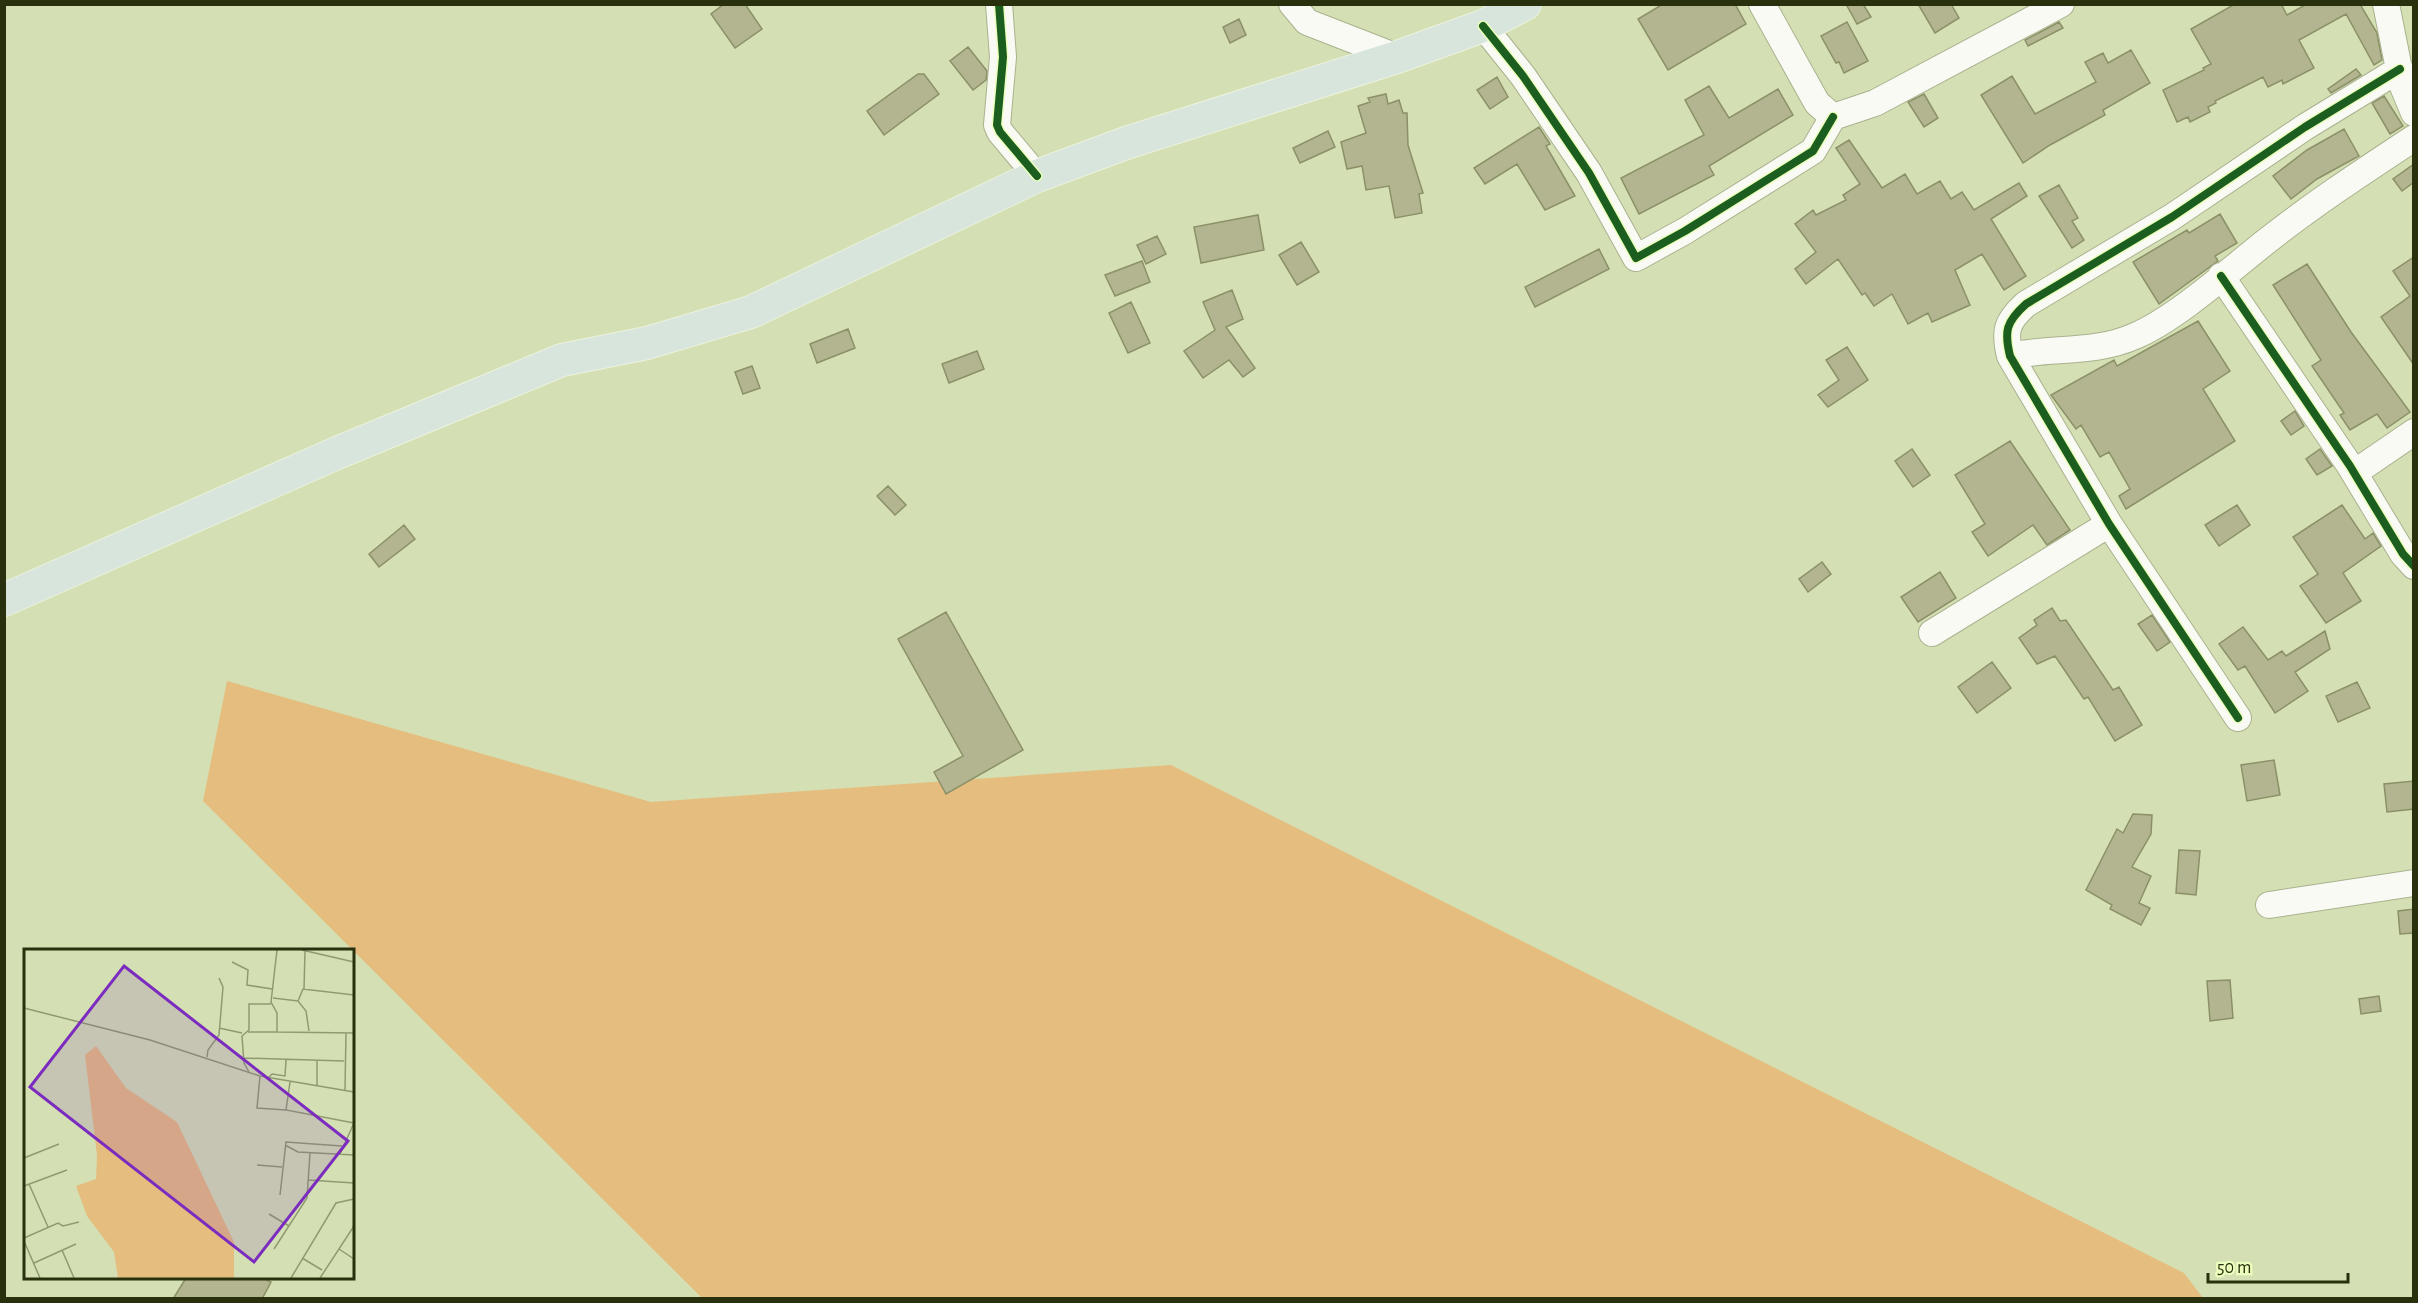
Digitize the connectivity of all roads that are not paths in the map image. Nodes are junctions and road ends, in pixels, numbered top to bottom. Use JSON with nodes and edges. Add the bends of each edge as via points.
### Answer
{"nodes":[{"id":1,"x":999,"y":4,"type":"edge"},
{"id":2,"x":1525,"y":4,"type":"edge"},
{"id":3,"x":1762,"y":4,"type":"edge"},
{"id":4,"x":2061,"y":4,"type":"edge"},
{"id":5,"x":2386,"y":4,"type":"edge"},
{"id":6,"x":1298,"y":8,"type":"edge"},
{"id":7,"x":1483,"y":26,"type":"junction"},
{"id":8,"x":1397,"y":57,"type":"junction"},
{"id":9,"x":2400,"y":69,"type":"junction"},
{"id":10,"x":2414,"y":112,"type":"edge"},
{"id":11,"x":1833,"y":117,"type":"junction"},
{"id":12,"x":2414,"y":138,"type":"edge"},
{"id":13,"x":1037,"y":176,"type":"junction"},
{"id":14,"x":2221,"y":276,"type":"junction"},
{"id":15,"x":2010,"y":357,"type":"junction"},
{"id":16,"x":2414,"y":432,"type":"edge"},
{"id":17,"x":2354,"y":473,"type":"junction"},
{"id":18,"x":2109,"y":524,"type":"junction"},
{"id":19,"x":2414,"y":566,"type":"edge"},
{"id":20,"x":4,"y":600,"type":"edge"},
{"id":21,"x":1932,"y":633,"type":"dead end"},
{"id":22,"x":2238,"y":718,"type":"dead end"},
{"id":23,"x":2414,"y":883,"type":"edge"},
{"id":24,"x":2270,"y":905,"type":"dead end"}],
"edges":[{"from":1,"to":13,"type":"street","via":[[1003,57],[997,125]]},
{"from":2,"to":7,"type":"main road"},
{"from":3,"to":11,"type":"street","via":[[1816,103]]},
{"from":4,"to":11,"type":"street","via":[[1875,103]]},
{"from":5,"to":9,"type":"street"},
{"from":6,"to":8,"type":"street","via":[[1307,22]]},
{"from":7,"to":8,"type":"main road"},
{"from":7,"to":11,"type":"street","via":[[1589,172],[1636,258],[1813,151]]},
{"from":8,"to":13,"type":"main road","via":[[1126,143]]},
{"from":9,"to":10,"type":"street"},
{"from":9,"to":15,"type":"street","via":[[2295,133],[2172,217],[2026,304],[2012,316],[2005,336]]},
{"from":12,"to":14,"type":"street","via":[[2311,206]]},
{"from":13,"to":20,"type":"main road","via":[[751,312],[647,343],[562,360],[337,453]]},
{"from":14,"to":15,"type":"street","via":[[2135,336],[2094,348]]},
{"from":14,"to":17,"type":"street"},
{"from":15,"to":18,"type":"street"},
{"from":16,"to":17,"type":"street"},
{"from":17,"to":19,"type":"street"},
{"from":18,"to":21,"type":"street"},
{"from":18,"to":22,"type":"street"},
{"from":23,"to":24,"type":"street"}]}
